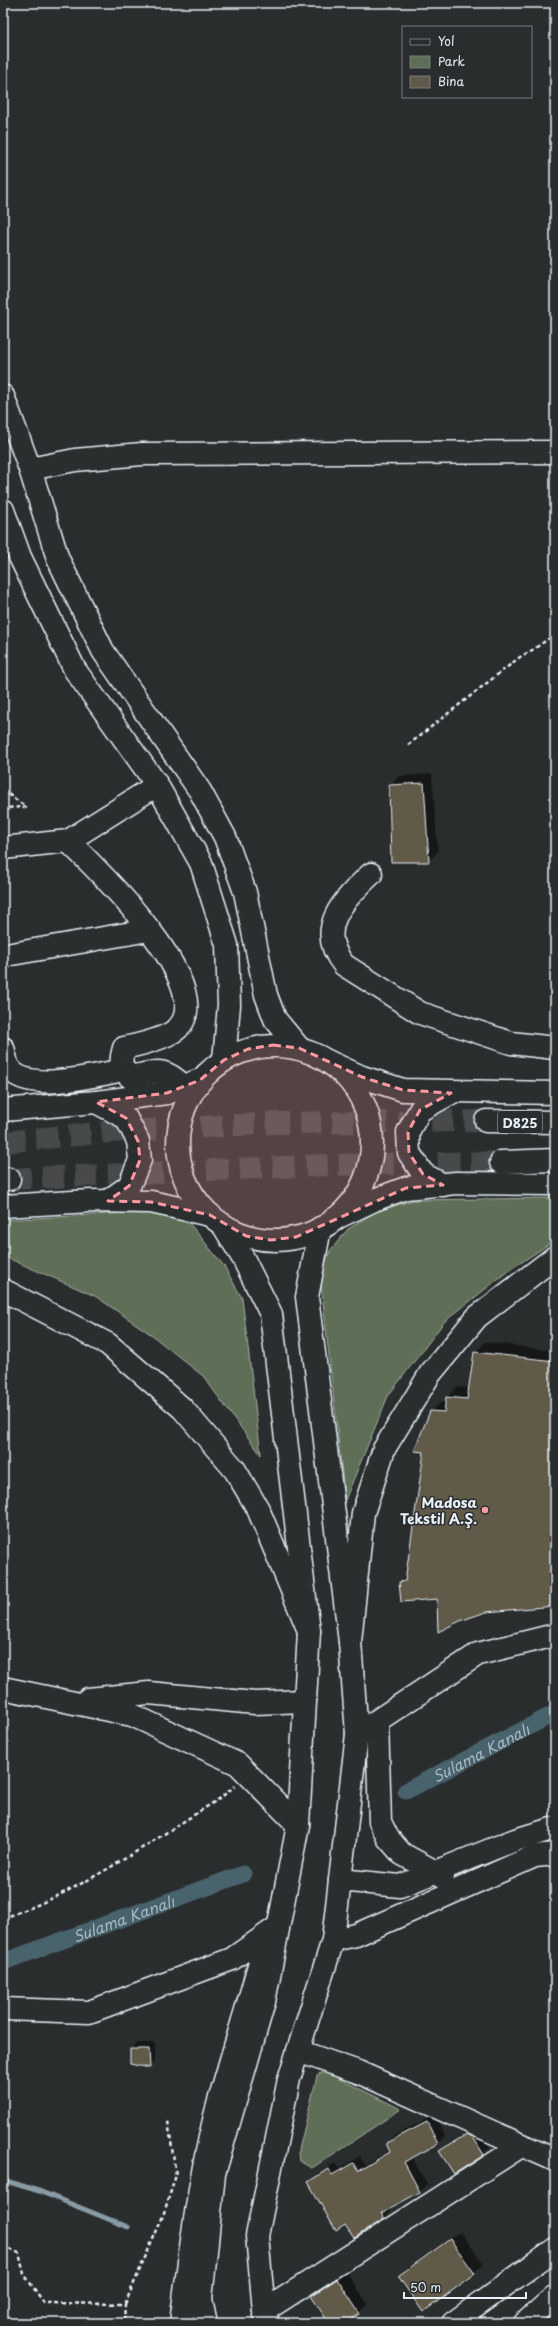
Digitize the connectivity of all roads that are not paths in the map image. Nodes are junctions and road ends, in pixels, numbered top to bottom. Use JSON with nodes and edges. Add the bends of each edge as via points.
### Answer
{"nodes":[{"id":1,"x":3,"y":396,"type":"edge"},
{"id":2,"x":555,"y":452,"type":"edge"},
{"id":3,"x":30,"y":469,"type":"junction"},
{"id":4,"x":3,"y":510,"type":"edge"},
{"id":5,"x":157,"y":785,"type":"junction"},
{"id":6,"x":68,"y":842,"type":"junction"},
{"id":7,"x":3,"y":848,"type":"edge"},
{"id":8,"x":371,"y":874,"type":"dead end"},
{"id":9,"x":149,"y":930,"type":"junction"},
{"id":10,"x":3,"y":958,"type":"edge"},
{"id":11,"x":3,"y":1048,"type":"edge"},
{"id":12,"x":299,"y":1048,"type":"junction"},
{"id":13,"x":555,"y":1048,"type":"edge"},
{"id":14,"x":224,"y":1060,"type":"junction"},
{"id":15,"x":327,"y":1061,"type":"junction"},
{"id":16,"x":123,"y":1070,"type":"junction"},
{"id":17,"x":192,"y":1083,"type":"junction"},
{"id":18,"x":451,"y":1093,"type":"junction"},
{"id":19,"x":555,"y":1094,"type":"edge"},
{"id":20,"x":96,"y":1102,"type":"junction"},
{"id":21,"x":3,"y":1110,"type":"edge"},
{"id":22,"x":486,"y":1122,"type":"tunnel mouth"},
{"id":23,"x":555,"y":1122,"type":"edge"},
{"id":24,"x":555,"y":1160,"type":"edge"},
{"id":25,"x":501,"y":1162,"type":"tunnel mouth"},
{"id":26,"x":443,"y":1184,"type":"junction"},
{"id":27,"x":555,"y":1184,"type":"edge"},
{"id":28,"x":108,"y":1201,"type":"junction"},
{"id":29,"x":3,"y":1206,"type":"edge"},
{"id":30,"x":217,"y":1220,"type":"junction"},
{"id":31,"x":327,"y":1224,"type":"junction"},
{"id":32,"x":555,"y":1257,"type":"edge"},
{"id":33,"x":3,"y":1290,"type":"edge"},
{"id":34,"x":309,"y":1631,"type":"junction"},
{"id":35,"x":555,"y":1635,"type":"edge"},
{"id":36,"x":350,"y":1642,"type":"junction"},
{"id":37,"x":3,"y":1688,"type":"edge"},
{"id":38,"x":67,"y":1701,"type":"junction"},
{"id":39,"x":305,"y":1701,"type":"junction"},
{"id":40,"x":377,"y":1721,"type":"junction"},
{"id":41,"x":357,"y":1734,"type":"junction"},
{"id":42,"x":298,"y":1825,"type":"junction"},
{"id":43,"x":555,"y":1828,"type":"edge"},
{"id":44,"x":555,"y":1854,"type":"edge"},
{"id":45,"x":434,"y":1872,"type":"junction"},
{"id":46,"x":340,"y":1880,"type":"junction"},
{"id":47,"x":466,"y":1886,"type":"junction"},
{"id":48,"x":273,"y":1930,"type":"junction"},
{"id":49,"x":333,"y":1940,"type":"junction"},
{"id":50,"x":3,"y":2009,"type":"edge"},
{"id":51,"x":298,"y":2051,"type":"junction"},
{"id":52,"x":522,"y":2146,"type":"junction"},
{"id":53,"x":555,"y":2160,"type":"edge"},
{"id":54,"x":555,"y":2249,"type":"edge"},
{"id":55,"x":555,"y":2296,"type":"edge"},
{"id":56,"x":201,"y":2299,"type":"junction"},
{"id":57,"x":266,"y":2317,"type":"edge"},
{"id":58,"x":181,"y":2323,"type":"edge"},
{"id":59,"x":196,"y":2323,"type":"edge"},
{"id":60,"x":206,"y":2323,"type":"edge"},
{"id":61,"x":453,"y":2323,"type":"edge"},
{"id":62,"x":525,"y":2323,"type":"edge"}],
"edges":[{"from":1,"to":3,"type":"main road"},
{"from":2,"to":3,"type":"main road","via":[[142,454],[75,460]]},
{"from":3,"to":12,"type":"main road","via":[[58,559],[103,651],[200,791],[225,837],[245,892],[266,995],[275,1019]]},
{"from":4,"to":5,"type":"main road","via":[[20,557],[75,670]]},
{"from":5,"to":6,"type":"main road"},
{"from":5,"to":14,"type":"main road","via":[[201,864],[227,945],[229,1005]]},
{"from":6,"to":7,"type":"main road"},
{"from":6,"to":9,"type":"main road","via":[[114,886]]},
{"from":8,"to":13,"type":"main road","via":[[344,901],[332,929],[336,954],[344,965],[420,1013],[511,1043]]},
{"from":9,"to":10,"type":"main road","via":[[39,948],[6,955]]},
{"from":9,"to":16,"type":"main road","via":[[180,976],[187,1010],[178,1028],[149,1043],[124,1048],[120,1062]]},
{"from":11,"to":16,"type":"main road","via":[[9,1069],[23,1078],[55,1082]]},
{"from":12,"to":14,"type":"main road","via":[[273,1046],[248,1050]]},
{"from":12,"to":15,"type":"main road"},
{"from":14,"to":17,"type":"main road"},
{"from":15,"to":18,"type":"main road","via":[[362,1077],[403,1090]]},
{"from":15,"to":31,"type":"main road","via":[[350,1081],[366,1108],[372,1138],[368,1169],[356,1197]]},
{"from":16,"to":17,"type":"main road","via":[[130,1076],[157,1072],[171,1074]]},
{"from":17,"to":20,"type":"main road","via":[[167,1092]]},
{"from":17,"to":30,"type":"main road","via":[[178,1134],[180,1164],[191,1192]]},
{"from":18,"to":19,"type":"main road"},
{"from":18,"to":26,"type":"main road","via":[[420,1110],[408,1132],[409,1153],[423,1174]]},
{"from":20,"to":21,"type":"main road"},
{"from":20,"to":28,"type":"main road","via":[[126,1118],[138,1140],[140,1160],[129,1186]]},
{"from":22,"to":23,"type":"main road","number":"D825"},
{"from":24,"to":25,"type":"main road"},
{"from":26,"to":27,"type":"main road"},
{"from":26,"to":31,"type":"main road","via":[[406,1188],[374,1200]]},
{"from":28,"to":29,"type":"main road"},
{"from":28,"to":30,"type":"main road","via":[[151,1202]]},
{"from":30,"to":31,"type":"main road","via":[[246,1236],[271,1240],[296,1237]]},
{"from":30,"to":34,"type":"main road","via":[[243,1258],[271,1314]]},
{"from":31,"to":36,"type":"main road","via":[[307,1297]]},
{"from":32,"to":36,"type":"main road","via":[[477,1317],[430,1374],[384,1449],[363,1513]]},
{"from":33,"to":34,"type":"main road","via":[[108,1344],[182,1409],[235,1470],[254,1502]]},
{"from":34,"to":39,"type":"main road"},
{"from":35,"to":40,"type":"main road","via":[[478,1654]]},
{"from":36,"to":41,"type":"main road"},
{"from":37,"to":38,"type":"main road"},
{"from":38,"to":39,"type":"main road","via":[[149,1694],[256,1703]]},
{"from":38,"to":42,"type":"main road","via":[[132,1715],[238,1764]]},
{"from":39,"to":42,"type":"main road"},
{"from":40,"to":41,"type":"main road"},
{"from":40,"to":45,"type":"main road","via":[[380,1822],[388,1838],[402,1854]]},
{"from":41,"to":46,"type":"main road"},
{"from":42,"to":48,"type":"main road"},
{"from":43,"to":45,"type":"main road","via":[[515,1840]]},
{"from":44,"to":47,"type":"main road","via":[[536,1856]]},
{"from":45,"to":46,"type":"main road","via":[[400,1886]]},
{"from":45,"to":47,"type":"main road"},
{"from":46,"to":49,"type":"main road"},
{"from":47,"to":49,"type":"main road","via":[[356,1934]]},
{"from":48,"to":50,"type":"main road","via":[[232,1959],[90,2012]]},
{"from":48,"to":56,"type":"main road","via":[[264,2002],[214,2174]]},
{"from":48,"to":58,"type":"main road","via":[[215,2115],[194,2225]]},
{"from":49,"to":51,"type":"main road"},
{"from":51,"to":52,"type":"main road","via":[[358,2072]]},
{"from":51,"to":57,"type":"main road","via":[[289,2079],[257,2236]]},
{"from":52,"to":53,"type":"main road"},
{"from":52,"to":57,"type":"main road"},
{"from":54,"to":61,"type":"main road"},
{"from":55,"to":62,"type":"main road"},
{"from":56,"to":59,"type":"main road"},
{"from":56,"to":60,"type":"main road"}]}
